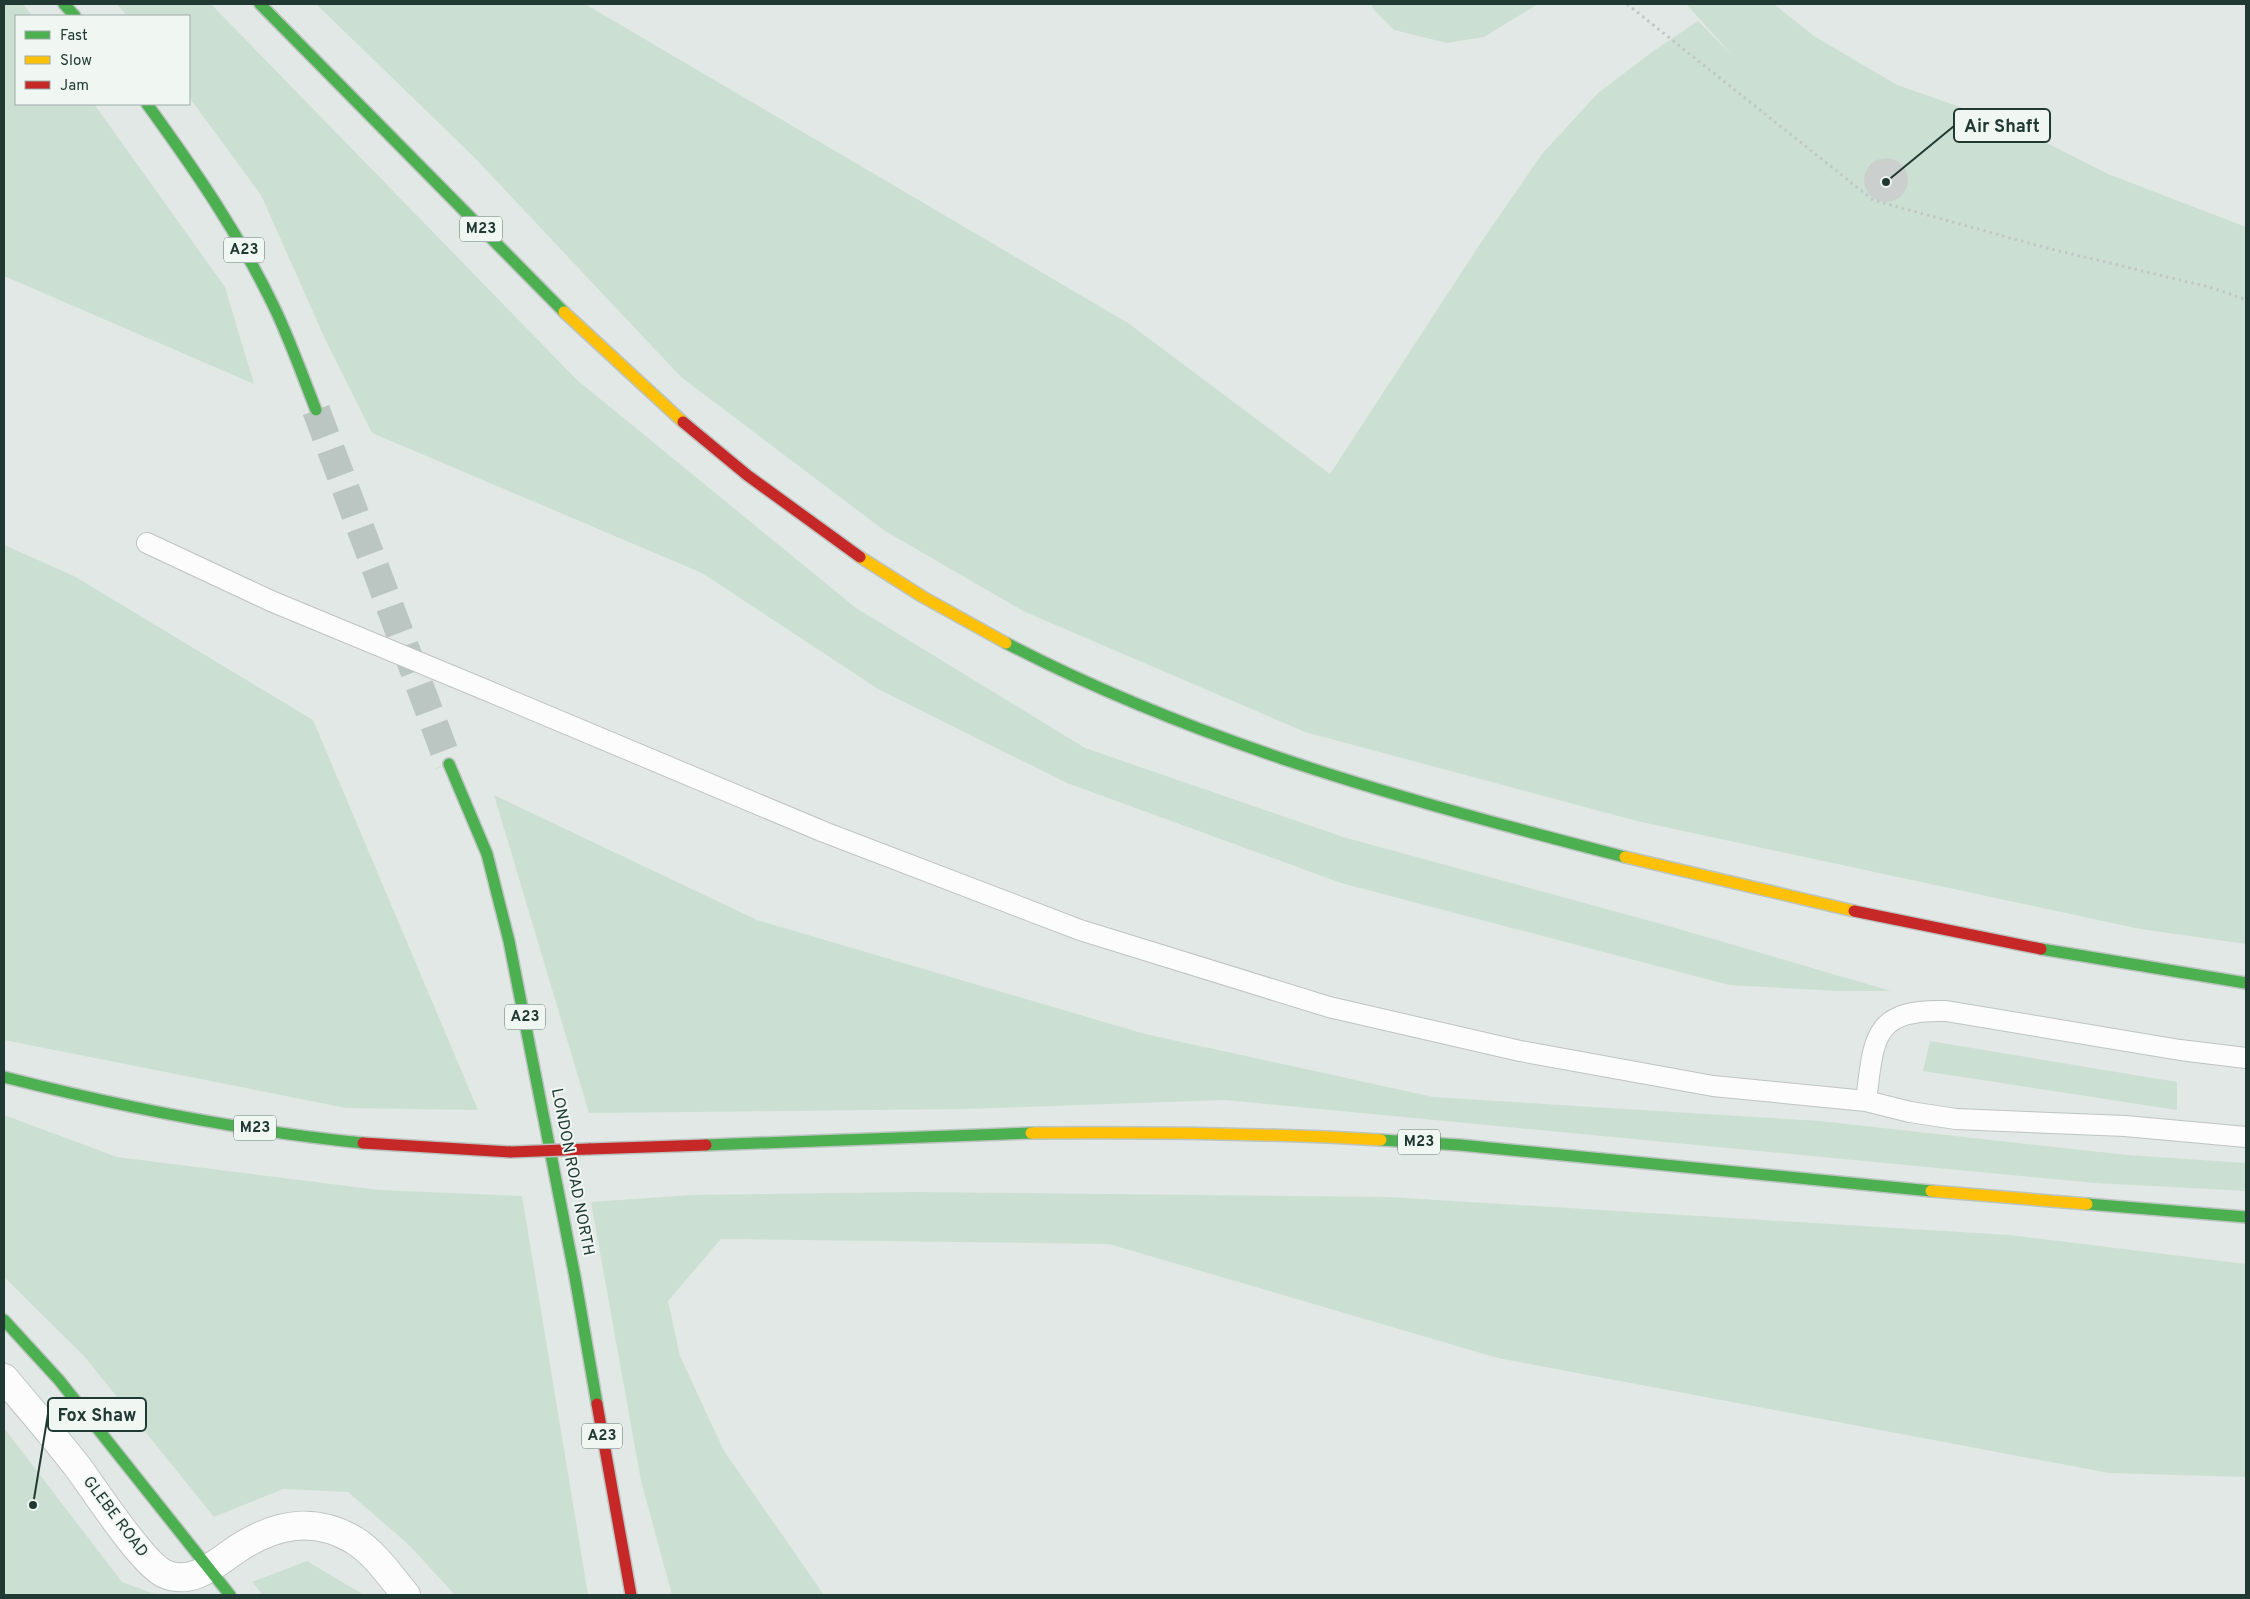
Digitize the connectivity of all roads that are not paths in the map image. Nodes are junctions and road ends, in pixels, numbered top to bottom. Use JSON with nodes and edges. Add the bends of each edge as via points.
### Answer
{"nodes":[{"id":1,"x":64,"y":4,"type":"edge"},
{"id":2,"x":260,"y":4,"type":"edge"},
{"id":3,"x":74,"y":15,"type":"edge"},
{"id":4,"x":148,"y":105,"type":"edge"},
{"id":5,"x":316,"y":410,"type":"tunnel mouth"},
{"id":6,"x":147,"y":543,"type":"dead end"},
{"id":7,"x":449,"y":764,"type":"tunnel mouth"},
{"id":8,"x":2246,"y":983,"type":"edge"},
{"id":9,"x":2246,"y":1058,"type":"edge"},
{"id":10,"x":4,"y":1077,"type":"edge"},
{"id":11,"x":1866,"y":1101,"type":"junction"},
{"id":12,"x":2246,"y":1137,"type":"edge"},
{"id":13,"x":2246,"y":1217,"type":"edge"},
{"id":14,"x":4,"y":1320,"type":"edge"},
{"id":15,"x":4,"y":1378,"type":"edge"},
{"id":16,"x":210,"y":1569,"type":"junction"},
{"id":17,"x":230,"y":1595,"type":"edge"},
{"id":18,"x":406,"y":1595,"type":"edge"},
{"id":19,"x":631,"y":1595,"type":"edge"}],
"edges":[{"from":1,"to":3,"type":"main road"},
{"from":2,"to":8,"type":"main road","number":"M23","via":[[550,299],[629,375],[710,446],[794,511],[882,571],[969,624],[1067,674],[1167,716],[1267,752],[1414,799],[1574,843],[1717,880],[1875,915],[2028,946]]},
{"from":4,"to":5,"type":"main road","number":"A23","via":[[232,229],[276,312]]},
{"from":6,"to":11,"type":"lane","bridge":true,"via":[[271,601],[824,832],[1080,930],[1329,1007],[1520,1051],[1712,1086]]},
{"from":7,"to":19,"type":"main road","name":"LONDON ROAD NORTH","number":"A23","via":[[487,854],[509,941],[575,1277]]},
{"from":9,"to":11,"type":"lane","via":[[1946,1011],[1924,1011],[1898,1015],[1881,1030],[1871,1059]]},
{"from":10,"to":13,"type":"main road","number":"M23","bridge":true,"via":[[51,1090],[209,1122],[347,1141],[511,1152],[968,1134],[1294,1135],[1460,1145]]},
{"from":11,"to":12,"type":"lane","via":[[1956,1119],[2125,1126]]},
{"from":14,"to":16,"type":"main road","via":[[59,1380]]},
{"from":15,"to":16,"type":"street","name":"GLEBE ROAD","via":[[149,1562],[166,1574],[187,1577]]},
{"from":16,"to":17,"type":"main road"},
{"from":16,"to":18,"type":"street","name":"GLEBE ROAD","via":[[264,1534],[297,1525],[327,1527],[356,1541]]}]}
